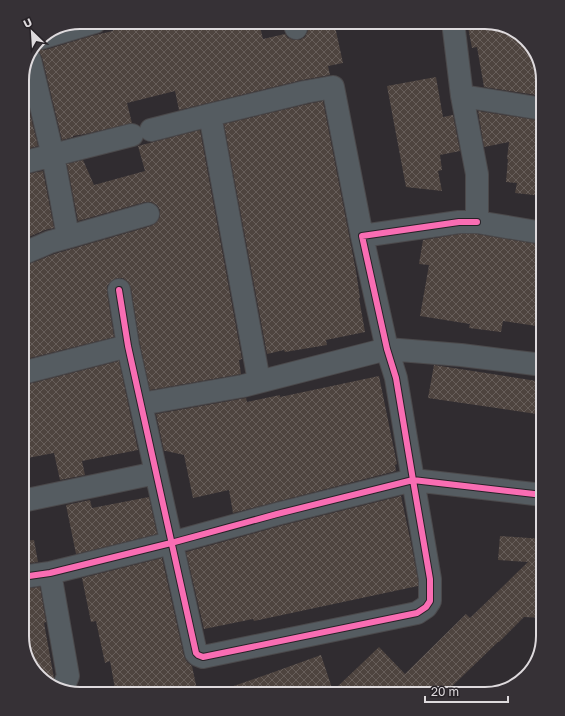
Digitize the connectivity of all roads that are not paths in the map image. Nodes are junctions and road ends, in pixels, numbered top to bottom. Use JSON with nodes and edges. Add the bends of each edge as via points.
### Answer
{"nodes":[{"id":1,"x":454,"y":29,"type":"edge"},
{"id":2,"x":31,"y":66,"type":"edge"},
{"id":3,"x":462,"y":96,"type":"junction"},
{"id":4,"x":536,"y":108,"type":"edge"},
{"id":5,"x":210,"y":115,"type":"junction"},
{"id":6,"x":52,"y":156,"type":"junction"},
{"id":7,"x":29,"y":161,"type":"edge"},
{"id":8,"x":148,"y":214,"type":"dead end"},
{"id":9,"x":477,"y":222,"type":"junction"},
{"id":10,"x":536,"y":232,"type":"edge"},
{"id":11,"x":362,"y":236,"type":"junction"},
{"id":12,"x":68,"y":237,"type":"junction"},
{"id":13,"x":29,"y":251,"type":"edge"},
{"id":14,"x":119,"y":290,"type":"dead end"},
{"id":15,"x":128,"y":346,"type":"junction"},
{"id":16,"x":387,"y":349,"type":"junction"},
{"id":17,"x":536,"y":364,"type":"edge"},
{"id":18,"x":29,"y":371,"type":"edge"},
{"id":19,"x":259,"y":381,"type":"junction"},
{"id":20,"x":141,"y":404,"type":"junction"},
{"id":21,"x":156,"y":473,"type":"junction"},
{"id":22,"x":413,"y":480,"type":"junction"},
{"id":23,"x":536,"y":494,"type":"edge"},
{"id":24,"x":29,"y":500,"type":"edge"},
{"id":25,"x":171,"y":543,"type":"junction"},
{"id":26,"x":50,"y":573,"type":"junction"},
{"id":27,"x":29,"y":576,"type":"edge"},
{"id":28,"x":64,"y":684,"type":"edge"}],
"edges":[{"from":1,"to":3,"type":"street"},
{"from":2,"to":6,"type":"street"},
{"from":3,"to":4,"type":"street"},
{"from":3,"to":9,"type":"street","via":[[477,174]]},
{"from":5,"to":6,"type":"street"},
{"from":5,"to":11,"type":"street","via":[[332,87]]},
{"from":5,"to":19,"type":"street"},
{"from":6,"to":7,"type":"street"},
{"from":6,"to":12,"type":"street"},
{"from":8,"to":12,"type":"street"},
{"from":9,"to":10,"type":"street"},
{"from":9,"to":11,"type":"street","via":[[459,222]]},
{"from":11,"to":16,"type":"street"},
{"from":12,"to":13,"type":"street"},
{"from":14,"to":15,"type":"street"},
{"from":15,"to":18,"type":"street"},
{"from":15,"to":20,"type":"street"},
{"from":16,"to":17,"type":"street"},
{"from":16,"to":19,"type":"street"},
{"from":16,"to":22,"type":"street","via":[[396,378]]},
{"from":19,"to":20,"type":"street"},
{"from":20,"to":21,"type":"street"},
{"from":21,"to":24,"type":"street"},
{"from":21,"to":25,"type":"street"},
{"from":22,"to":23,"type":"street"},
{"from":22,"to":25,"type":"street"},
{"from":22,"to":25,"type":"street","via":[[430,579],[430,601],[417,613],[202,657],[196,653]]},
{"from":25,"to":26,"type":"street"},
{"from":26,"to":27,"type":"street"},
{"from":26,"to":28,"type":"street","via":[[68,676]]}]}
